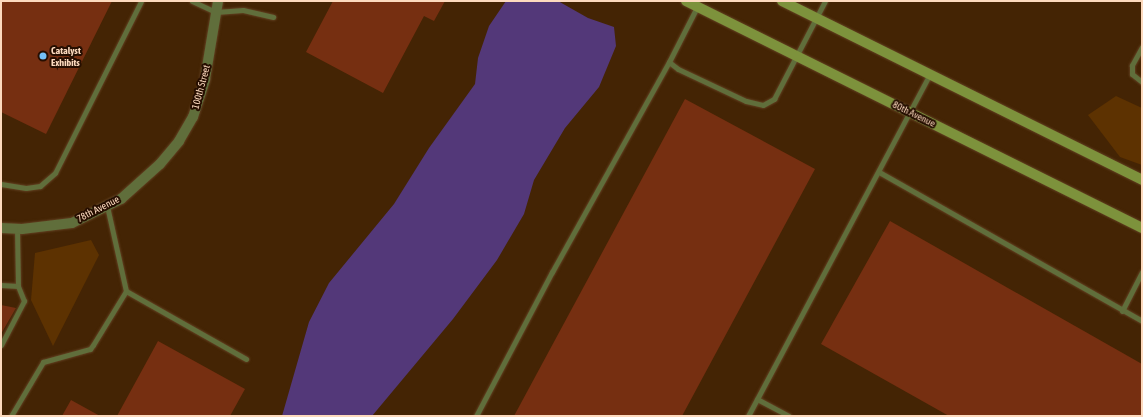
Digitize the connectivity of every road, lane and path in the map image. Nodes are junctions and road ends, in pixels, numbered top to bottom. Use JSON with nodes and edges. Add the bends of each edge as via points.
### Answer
{"nodes":[{"id":1,"x":141,"y":1,"type":"edge"},
{"id":2,"x":192,"y":1,"type":"edge"},
{"id":3,"x":218,"y":1,"type":"edge"},
{"id":4,"x":686,"y":1,"type":"edge"},
{"id":5,"x":782,"y":1,"type":"edge"},
{"id":6,"x":824,"y":1,"type":"edge"},
{"id":7,"x":697,"y":6,"type":"junction"},
{"id":8,"x":216,"y":12,"type":"junction"},
{"id":9,"x":273,"y":17,"type":"dead end"},
{"id":10,"x":816,"y":18,"type":"junction"},
{"id":11,"x":1142,"y":47,"type":"edge"},
{"id":12,"x":797,"y":56,"type":"junction"},
{"id":13,"x":669,"y":62,"type":"junction"},
{"id":14,"x":930,"y":74,"type":"junction"},
{"id":15,"x":1142,"y":82,"type":"edge"},
{"id":16,"x":911,"y":112,"type":"junction"},
{"id":17,"x":160,"y":164,"type":"joint"},
{"id":18,"x":879,"y":172,"type":"junction"},
{"id":19,"x":1142,"y":180,"type":"edge"},
{"id":20,"x":1,"y":184,"type":"edge"},
{"id":21,"x":107,"y":206,"type":"junction"},
{"id":22,"x":1,"y":228,"type":"edge"},
{"id":23,"x":1142,"y":228,"type":"edge"},
{"id":24,"x":17,"y":229,"type":"junction"},
{"id":25,"x":1142,"y":272,"type":"edge"},
{"id":26,"x":1,"y":285,"type":"edge"},
{"id":27,"x":18,"y":286,"type":"junction"},
{"id":28,"x":126,"y":290,"type":"junction"},
{"id":29,"x":1122,"y":311,"type":"junction"},
{"id":30,"x":1142,"y":321,"type":"edge"},
{"id":31,"x":1,"y":344,"type":"edge"},
{"id":32,"x":246,"y":359,"type":"dead end"},
{"id":33,"x":757,"y":399,"type":"junction"},
{"id":34,"x":11,"y":416,"type":"edge"},
{"id":35,"x":476,"y":416,"type":"edge"},
{"id":36,"x":748,"y":416,"type":"edge"},
{"id":37,"x":789,"y":416,"type":"edge"}],
"edges":[{"from":1,"to":20,"type":"lane","via":[[55,173],[40,186],[26,188]]},
{"from":2,"to":8,"type":"lane"},
{"from":3,"to":8,"type":"street","name":"100th Street"},
{"from":4,"to":7,"type":"street","name":"80th Avenue"},
{"from":5,"to":10,"type":"street"},
{"from":6,"to":10,"type":"lane"},
{"from":7,"to":12,"type":"street","name":"80th Avenue"},
{"from":7,"to":13,"type":"lane"},
{"from":8,"to":9,"type":"lane","via":[[243,10]]},
{"from":8,"to":17,"type":"street","name":"100th Street","via":[[205,79],[193,118],[179,142]]},
{"from":10,"to":12,"type":"lane"},
{"from":10,"to":14,"type":"street"},
{"from":11,"to":15,"type":"lane","via":[[1132,65],[1132,74]]},
{"from":12,"to":13,"type":"lane","via":[[774,99],[763,104],[746,101],[678,69]]},
{"from":12,"to":16,"type":"street","name":"80th Avenue"},
{"from":13,"to":35,"type":"lane","via":[[552,272]]},
{"from":14,"to":16,"type":"lane"},
{"from":14,"to":19,"type":"street"},
{"from":16,"to":18,"type":"lane"},
{"from":16,"to":23,"type":"street","name":"80th Avenue"},
{"from":17,"to":21,"type":"street","name":"78th Avenue","via":[[121,199]]},
{"from":18,"to":29,"type":"lane"},
{"from":18,"to":33,"type":"lane"},
{"from":21,"to":24,"type":"street","name":"78th Avenue","via":[[72,223]]},
{"from":21,"to":28,"type":"lane"},
{"from":22,"to":24,"type":"street","name":"78th Avenue"},
{"from":24,"to":27,"type":"lane"},
{"from":25,"to":29,"type":"lane"},
{"from":26,"to":27,"type":"lane"},
{"from":27,"to":31,"type":"lane","via":[[24,301]]},
{"from":28,"to":32,"type":"lane"},
{"from":28,"to":34,"type":"lane","via":[[93,346],[44,362]]},
{"from":29,"to":30,"type":"lane"},
{"from":33,"to":36,"type":"lane"},
{"from":33,"to":37,"type":"lane"}]}
